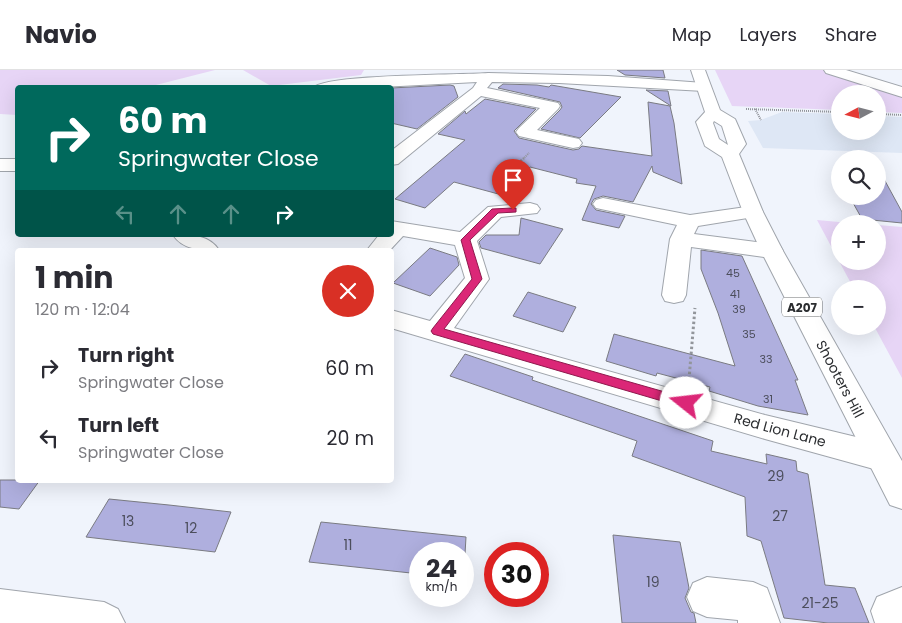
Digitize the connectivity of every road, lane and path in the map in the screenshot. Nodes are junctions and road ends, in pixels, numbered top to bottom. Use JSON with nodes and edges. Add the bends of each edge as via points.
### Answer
{"nodes":[{"id":1,"x":698,"y":70,"type":"edge"},
{"id":2,"x":831,"y":70,"type":"edge"},
{"id":3,"x":489,"y":73,"type":"junction"},
{"id":4,"x":377,"y":74,"type":"edge"},
{"id":5,"x":332,"y":85,"type":"edge"},
{"id":6,"x":704,"y":87,"type":"junction"},
{"id":7,"x":478,"y":91,"type":"junction"},
{"id":8,"x":902,"y":92,"type":"edge"},
{"id":9,"x":739,"y":108,"type":"dead end"},
{"id":10,"x":755,"y":109,"type":"junction"},
{"id":11,"x":831,"y":112,"type":"edge"},
{"id":12,"x":886,"y":114,"type":"edge"},
{"id":13,"x":902,"y":115,"type":"edge"},
{"id":14,"x":761,"y":120,"type":"dead end"},
{"id":15,"x":573,"y":143,"type":"dead end"},
{"id":16,"x":394,"y":158,"type":"edge"},
{"id":17,"x":0,"y":165,"type":"edge"},
{"id":18,"x":15,"y":165,"type":"edge"},
{"id":19,"x":530,"y":169,"type":"dead end"},
{"id":20,"x":511,"y":189,"type":"dead end"},
{"id":21,"x":602,"y":204,"type":"dead end"},
{"id":22,"x":530,"y":209,"type":"dead end"},
{"id":23,"x":753,"y":212,"type":"junction"},
{"id":24,"x":394,"y":228,"type":"edge"},
{"id":25,"x":685,"y":230,"type":"junction"},
{"id":26,"x":187,"y":237,"type":"edge"},
{"id":27,"x":387,"y":237,"type":"edge"},
{"id":28,"x":465,"y":240,"type":"junction"},
{"id":29,"x":205,"y":248,"type":"edge"},
{"id":30,"x":379,"y":248,"type":"edge"},
{"id":31,"x":772,"y":250,"type":"junction"},
{"id":32,"x":674,"y":295,"type":"joint"},
{"id":33,"x":394,"y":320,"type":"edge"},
{"id":34,"x":437,"y":331,"type":"junction"},
{"id":35,"x":686,"y":403,"type":"junction"},
{"id":36,"x":881,"y":457,"type":"junction"},
{"id":37,"x":902,"y":494,"type":"edge"},
{"id":38,"x":707,"y":597,"type":"dead end"},
{"id":39,"x":902,"y":607,"type":"edge"},
{"id":40,"x":0,"y":609,"type":"edge"},
{"id":41,"x":104,"y":623,"type":"edge"},
{"id":42,"x":759,"y":623,"type":"edge"},
{"id":43,"x":896,"y":623,"type":"edge"}],
"edges":[{"from":1,"to":6,"type":"street","name":"Shooters Hill","number":"A207"},
{"from":2,"to":8,"type":"street"},
{"from":3,"to":4,"type":"street"},
{"from":3,"to":6,"type":"street"},
{"from":3,"to":7,"type":"street"},
{"from":4,"to":5,"type":"street"},
{"from":6,"to":23,"type":"street","name":"Shooters Hill","number":"A207","via":[[714,113],[704,122],[711,142],[730,154]]},
{"from":7,"to":15,"type":"street","via":[[552,106],[525,132]]},
{"from":7,"to":16,"type":"street"},
{"from":9,"to":10,"type":"path"},
{"from":10,"to":11,"type":"path"},
{"from":10,"to":14,"type":"path"},
{"from":12,"to":13,"type":"path"},
{"from":17,"to":18,"type":"street"},
{"from":19,"to":20,"type":"path"},
{"from":21,"to":25,"type":"street"},
{"from":22,"to":28,"type":"street","via":[[495,211]]},
{"from":23,"to":25,"type":"street"},
{"from":23,"to":31,"type":"street","name":"Shooters Hill","number":"A207"},
{"from":24,"to":28,"type":"street"},
{"from":25,"to":31,"type":"street"},
{"from":25,"to":32,"type":"street"},
{"from":26,"to":29,"type":"street"},
{"from":27,"to":30,"type":"street"},
{"from":28,"to":34,"type":"street","via":[[477,279]]},
{"from":31,"to":36,"type":"street","name":"Shooters Hill","number":"A207"},
{"from":32,"to":35,"type":"path","via":[[696,300]]},
{"from":33,"to":34,"type":"street","name":"Red Lion Lane"},
{"from":34,"to":35,"type":"street","name":"Red Lion Lane"},
{"from":35,"to":36,"type":"street","name":"Red Lion Lane"},
{"from":36,"to":37,"type":"street","name":"Shooters Hill","number":"A207"},
{"from":38,"to":42,"type":"street","via":[[753,602]]},
{"from":39,"to":43,"type":"street","via":[[891,611]]},
{"from":40,"to":41,"type":"street"}]}
